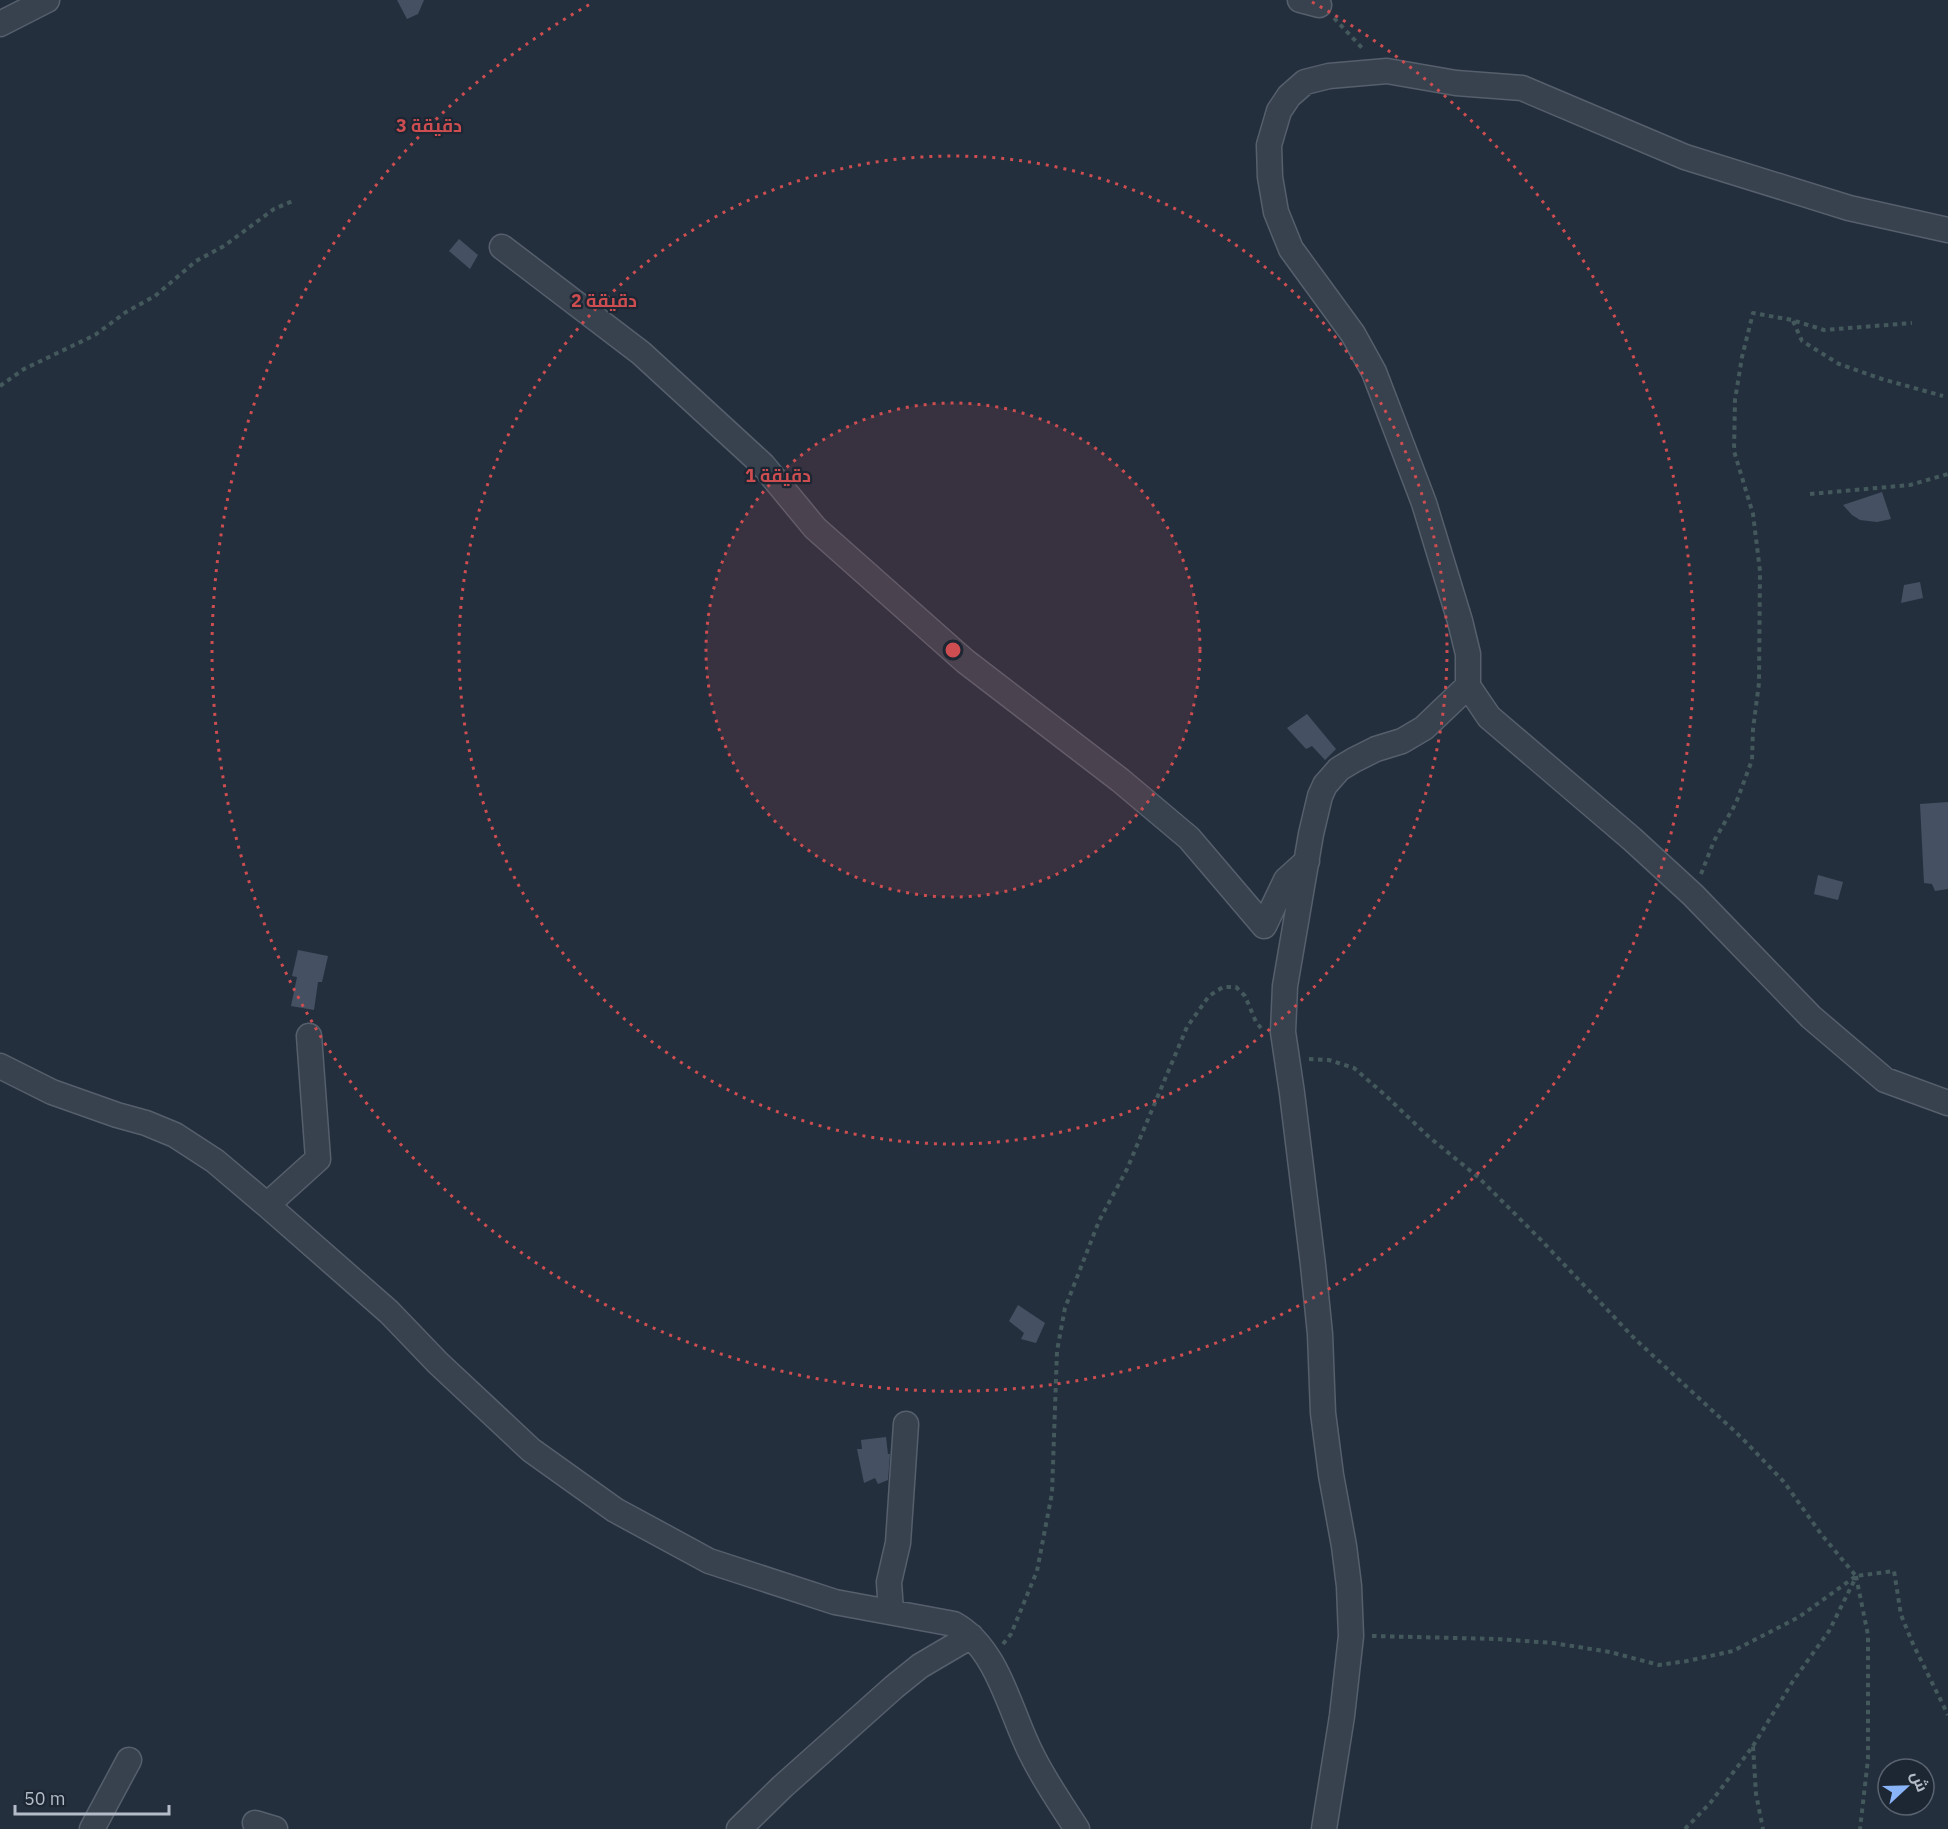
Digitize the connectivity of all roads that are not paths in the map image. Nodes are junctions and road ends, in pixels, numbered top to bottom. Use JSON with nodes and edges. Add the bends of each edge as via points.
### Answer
{"nodes":[{"id":1,"x":47,"y":0,"type":"edge"},
{"id":2,"x":0,"y":24,"type":"edge"},
{"id":3,"x":1948,"y":230,"type":"edge"},
{"id":4,"x":502,"y":247,"type":"dead end"},
{"id":5,"x":1468,"y":686,"type":"junction"},
{"id":6,"x":1307,"y":861,"type":"junction"},
{"id":7,"x":309,"y":1036,"type":"dead end"},
{"id":8,"x":0,"y":1066,"type":"edge"},
{"id":9,"x":1948,"y":1103,"type":"edge"},
{"id":10,"x":267,"y":1205,"type":"junction"},
{"id":11,"x":906,"y":1424,"type":"dead end"},
{"id":12,"x":891,"y":1612,"type":"junction"},
{"id":13,"x":971,"y":1635,"type":"junction"},
{"id":14,"x":129,"y":1760,"type":"dead end"},
{"id":15,"x":92,"y":1829,"type":"edge"},
{"id":16,"x":739,"y":1829,"type":"edge"},
{"id":17,"x":1077,"y":1829,"type":"edge"},
{"id":18,"x":1324,"y":1829,"type":"edge"}],
"edges":[{"from":1,"to":2,"type":"street"},
{"from":3,"to":5,"type":"street","via":[[1849,208],[1685,157],[1522,88],[1456,83],[1387,71],[1305,82],[1289,96],[1279,111],[1269,145],[1269,177],[1276,212],[1291,249],[1353,334],[1374,372],[1424,503],[1460,621],[1468,654]]},
{"from":4,"to":6,"type":"street","via":[[641,353],[762,465],[815,528],[965,661],[1189,838],[1263,926],[1286,880]]},
{"from":5,"to":6,"type":"street","via":[[1424,728],[1354,760],[1331,776],[1320,796]]},
{"from":5,"to":9,"type":"street","via":[[1489,717],[1694,895],[1811,1017],[1885,1080]]},
{"from":6,"to":18,"type":"street","via":[[1284,986],[1283,1032],[1313,1265],[1323,1413],[1350,1586],[1351,1636]]},
{"from":7,"to":10,"type":"street","via":[[318,1159]]},
{"from":8,"to":10,"type":"street","via":[[52,1092],[175,1135],[215,1161]]},
{"from":10,"to":12,"type":"street","via":[[389,1312],[531,1450],[615,1510],[709,1561],[835,1602]]},
{"from":11,"to":12,"type":"street","via":[[898,1543],[889,1582]]},
{"from":12,"to":13,"type":"street","via":[[954,1624]]},
{"from":13,"to":16,"type":"street","via":[[894,1687]]},
{"from":13,"to":17,"type":"street","via":[[989,1660],[1043,1776]]},
{"from":14,"to":15,"type":"street"}]}
